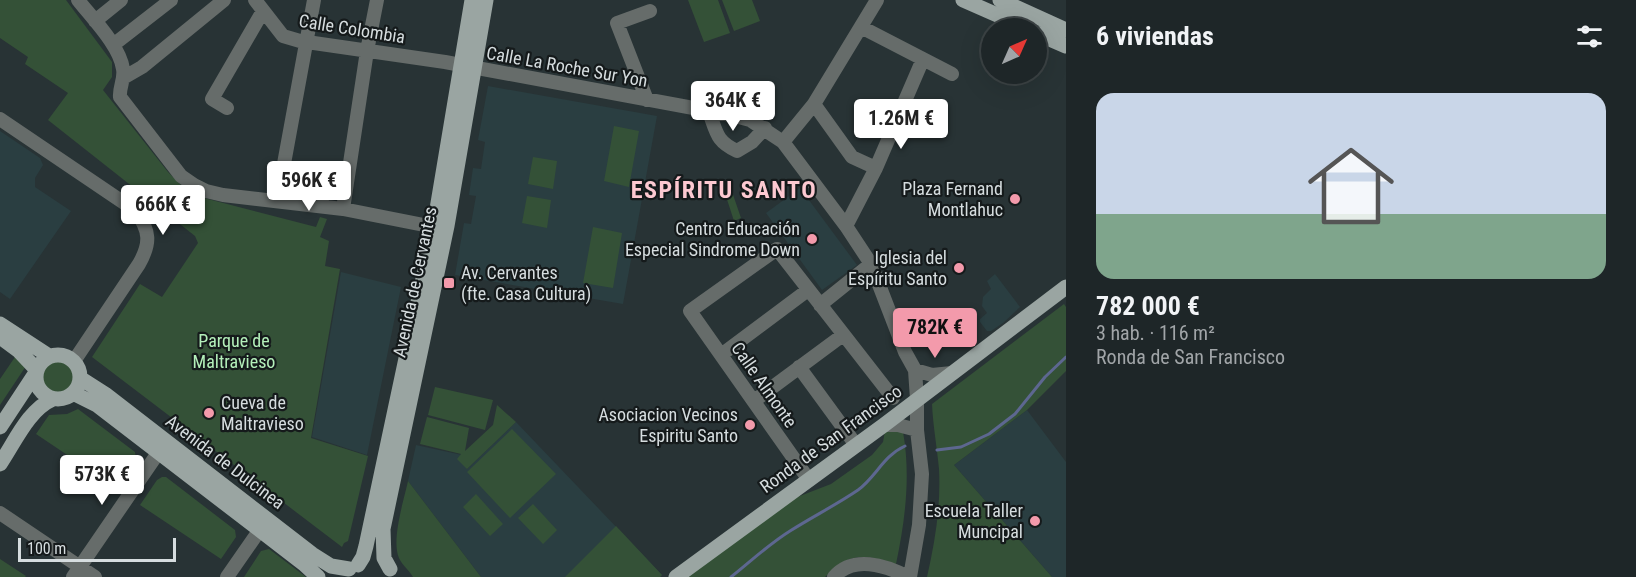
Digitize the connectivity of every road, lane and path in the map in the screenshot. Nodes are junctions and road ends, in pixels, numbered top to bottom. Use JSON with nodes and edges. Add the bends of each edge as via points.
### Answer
{"nodes":[{"id":1,"x":78,"y":0,"type":"edge"},
{"id":2,"x":121,"y":0,"type":"edge"},
{"id":3,"x":171,"y":0,"type":"edge"},
{"id":4,"x":224,"y":0,"type":"edge"},
{"id":5,"x":314,"y":0,"type":"edge"},
{"id":6,"x":377,"y":0,"type":"edge"},
{"id":7,"x":472,"y":0,"type":"edge"},
{"id":8,"x":486,"y":0,"type":"edge"},
{"id":9,"x":877,"y":0,"type":"edge"},
{"id":10,"x":963,"y":0,"type":"edge"},
{"id":11,"x":1000,"y":0,"type":"edge"},
{"id":12,"x":259,"y":5,"type":"edge"},
{"id":13,"x":650,"y":11,"type":"dead end"},
{"id":14,"x":1004,"y":18,"type":"edge"},
{"id":15,"x":95,"y":21,"type":"junction"},
{"id":16,"x":861,"y":27,"type":"junction"},
{"id":17,"x":1066,"y":30,"type":"edge"},
{"id":18,"x":1047,"y":38,"type":"edge"},
{"id":19,"x":307,"y":42,"type":"junction"},
{"id":20,"x":113,"y":45,"type":"junction"},
{"id":21,"x":1066,"y":46,"type":"edge"},
{"id":22,"x":367,"y":51,"type":"junction"},
{"id":23,"x":922,"y":59,"type":"junction"},
{"id":24,"x":467,"y":67,"type":"junction"},
{"id":25,"x":952,"y":74,"type":"dead end"},
{"id":26,"x":123,"y":78,"type":"junction"},
{"id":27,"x":647,"y":100,"type":"junction"},
{"id":28,"x":814,"y":104,"type":"junction"},
{"id":29,"x":227,"y":108,"type":"dead end"},
{"id":30,"x":710,"y":112,"type":"junction"},
{"id":31,"x":0,"y":119,"type":"edge"},
{"id":32,"x":765,"y":128,"type":"junction"},
{"id":33,"x":783,"y":142,"type":"junction"},
{"id":34,"x":876,"y":168,"type":"junction"},
{"id":35,"x":344,"y":206,"type":"junction"},
{"id":36,"x":846,"y":226,"type":"junction"},
{"id":37,"x":434,"y":227,"type":"junction"},
{"id":38,"x":871,"y":264,"type":"junction"},
{"id":39,"x":1066,"y":287,"type":"edge"},
{"id":40,"x":808,"y":290,"type":"junction"},
{"id":41,"x":820,"y":305,"type":"junction"},
{"id":42,"x":0,"y":324,"type":"edge"},
{"id":43,"x":843,"y":335,"type":"junction"},
{"id":44,"x":0,"y":337,"type":"edge"},
{"id":45,"x":721,"y":355,"type":"junction"},
{"id":46,"x":49,"y":356,"type":"junction"},
{"id":47,"x":74,"y":361,"type":"junction"},
{"id":48,"x":799,"y":368,"type":"junction"},
{"id":49,"x":915,"y":370,"type":"junction"},
{"id":50,"x":36,"y":371,"type":"junction"},
{"id":51,"x":952,"y":373,"type":"junction"},
{"id":52,"x":80,"y":378,"type":"junction"},
{"id":53,"x":73,"y":393,"type":"junction"},
{"id":54,"x":893,"y":398,"type":"dead end"},
{"id":55,"x":53,"y":399,"type":"junction"},
{"id":56,"x":917,"y":399,"type":"junction"},
{"id":57,"x":754,"y":401,"type":"junction"},
{"id":58,"x":884,"y":425,"type":"junction"},
{"id":59,"x":0,"y":427,"type":"edge"},
{"id":60,"x":917,"y":430,"type":"junction"},
{"id":61,"x":856,"y":445,"type":"junction"},
{"id":62,"x":158,"y":453,"type":"junction"},
{"id":63,"x":0,"y":464,"type":"edge"},
{"id":64,"x":809,"y":480,"type":"junction"},
{"id":65,"x":0,"y":513,"type":"edge"},
{"id":66,"x":260,"y":531,"type":"junction"},
{"id":67,"x":349,"y":570,"type":"edge"},
{"id":68,"x":76,"y":572,"type":"edge"},
{"id":69,"x":395,"y":573,"type":"edge"},
{"id":70,"x":95,"y":577,"type":"edge"},
{"id":71,"x":227,"y":577,"type":"edge"},
{"id":72,"x":318,"y":577,"type":"edge"},
{"id":73,"x":676,"y":577,"type":"edge"},
{"id":74,"x":834,"y":577,"type":"edge"},
{"id":75,"x":909,"y":577,"type":"edge"}],
"edges":[{"from":1,"to":15,"type":"street"},
{"from":2,"to":15,"type":"street"},
{"from":3,"to":20,"type":"street"},
{"from":4,"to":26,"type":"street"},
{"from":5,"to":19,"type":"street"},
{"from":6,"to":22,"type":"street"},
{"from":7,"to":24,"type":"main road","name":"Avenida de Cervantes"},
{"from":8,"to":24,"type":"main road","name":"Avenida de Cervantes"},
{"from":9,"to":16,"type":"street"},
{"from":10,"to":14,"type":"main road"},
{"from":11,"to":17,"type":"main road"},
{"from":12,"to":19,"type":"street","name":"Calle Colombia","via":[[283,36]]},
{"from":12,"to":29,"type":"street","via":[[212,99]]},
{"from":13,"to":27,"type":"street","via":[[617,23]]},
{"from":15,"to":20,"type":"street"},
{"from":16,"to":23,"type":"street"},
{"from":16,"to":28,"type":"street"},
{"from":18,"to":21,"type":"main road"},
{"from":19,"to":22,"type":"street","name":"Calle Colombia"},
{"from":19,"to":35,"type":"street","via":[[279,191]]},
{"from":20,"to":26,"type":"street","via":[[121,59]]},
{"from":22,"to":24,"type":"street","name":"Calle Colombia"},
{"from":22,"to":35,"type":"street"},
{"from":23,"to":25,"type":"street"},
{"from":23,"to":34,"type":"street"},
{"from":24,"to":27,"type":"street","name":"Calle La Roche Sur Yon"},
{"from":24,"to":37,"type":"main road","name":"Avenida de Cervantes"},
{"from":24,"to":69,"type":"main road","name":"Avenida de Cervantes","via":[[447,226],[383,529],[384,558]]},
{"from":26,"to":35,"type":"street","via":[[132,104],[179,164],[200,182],[237,196]]},
{"from":27,"to":30,"type":"street","name":"Calle La Roche Sur Yon"},
{"from":28,"to":33,"type":"street"},
{"from":28,"to":34,"type":"street","via":[[852,157]]},
{"from":30,"to":32,"type":"street","name":"Calle La Roche Sur Yon","via":[[750,120]]},
{"from":30,"to":32,"type":"street","via":[[717,136],[737,151]]},
{"from":31,"to":47,"type":"street","via":[[136,211],[148,233],[147,249],[139,264]]},
{"from":32,"to":33,"type":"street","name":"Calle La Roche Sur Yon"},
{"from":33,"to":36,"type":"street","name":"Calle La Roche Sur Yon"},
{"from":34,"to":36,"type":"street"},
{"from":35,"to":37,"type":"street"},
{"from":36,"to":38,"type":"street","name":"Calle La Roche Sur Yon"},
{"from":37,"to":67,"type":"main road","name":"Avenida de Cervantes","via":[[366,546],[363,557]]},
{"from":38,"to":41,"type":"street"},
{"from":38,"to":49,"type":"street","name":"Calle La Roche Sur Yon"},
{"from":39,"to":51,"type":"main road","name":"Ronda de San Francisco"},
{"from":40,"to":41,"type":"street"},
{"from":40,"to":45,"type":"street"},
{"from":40,"to":45,"type":"street","name":"Calle Almonte","via":[[777,249],[690,311]]},
{"from":41,"to":43,"type":"street"},
{"from":42,"to":46,"type":"main road"},
{"from":43,"to":48,"type":"street"},
{"from":43,"to":54,"type":"street"},
{"from":44,"to":50,"type":"main road"},
{"from":45,"to":57,"type":"street","name":"Calle Almonte"},
{"from":46,"to":47,"type":"main road","via":[[63,355]]},
{"from":46,"to":50,"type":"main road"},
{"from":47,"to":52,"type":"main road"},
{"from":48,"to":57,"type":"street"},
{"from":48,"to":61,"type":"street"},
{"from":49,"to":51,"type":"street","via":[[932,375]]},
{"from":49,"to":56,"type":"street","name":"Calle La Roche Sur Yon"},
{"from":50,"to":55,"type":"main road","via":[[38,388]]},
{"from":50,"to":59,"type":"main road"},
{"from":51,"to":56,"type":"main road","name":"Ronda de San Francisco"},
{"from":52,"to":53,"type":"main road"},
{"from":52,"to":67,"type":"main road","name":"Avenida de Dulcinea","via":[[312,554],[331,566]]},
{"from":53,"to":55,"type":"main road"},
{"from":53,"to":62,"type":"main road","name":"Avenida de Dulcinea","via":[[97,405]]},
{"from":55,"to":63,"type":"main road","via":[[35,411]]},
{"from":56,"to":58,"type":"main road","name":"Ronda de San Francisco"},
{"from":56,"to":60,"type":"street","name":"Calle La Roche Sur Yon"},
{"from":57,"to":64,"type":"street","name":"Calle Almonte"},
{"from":58,"to":60,"type":"street"},
{"from":58,"to":61,"type":"main road","name":"Ronda de San Francisco"},
{"from":60,"to":75,"type":"street","name":"Calle La Roche Sur Yon","via":[[921,503]]},
{"from":61,"to":64,"type":"main road","name":"Ronda de San Francisco"},
{"from":62,"to":66,"type":"main road","name":"Avenida de Dulcinea"},
{"from":62,"to":68,"type":"street"},
{"from":64,"to":73,"type":"main road","name":"Ronda de San Francisco"},
{"from":65,"to":68,"type":"street"},
{"from":66,"to":71,"type":"street"},
{"from":66,"to":72,"type":"main road","name":"Avenida de Dulcinea"},
{"from":67,"to":69,"type":"main road","name":"Avenida de Dulcinea","via":[[374,563]]},
{"from":68,"to":70,"type":"street"},
{"from":74,"to":75,"type":"street","via":[[840,570],[859,563]]}]}
